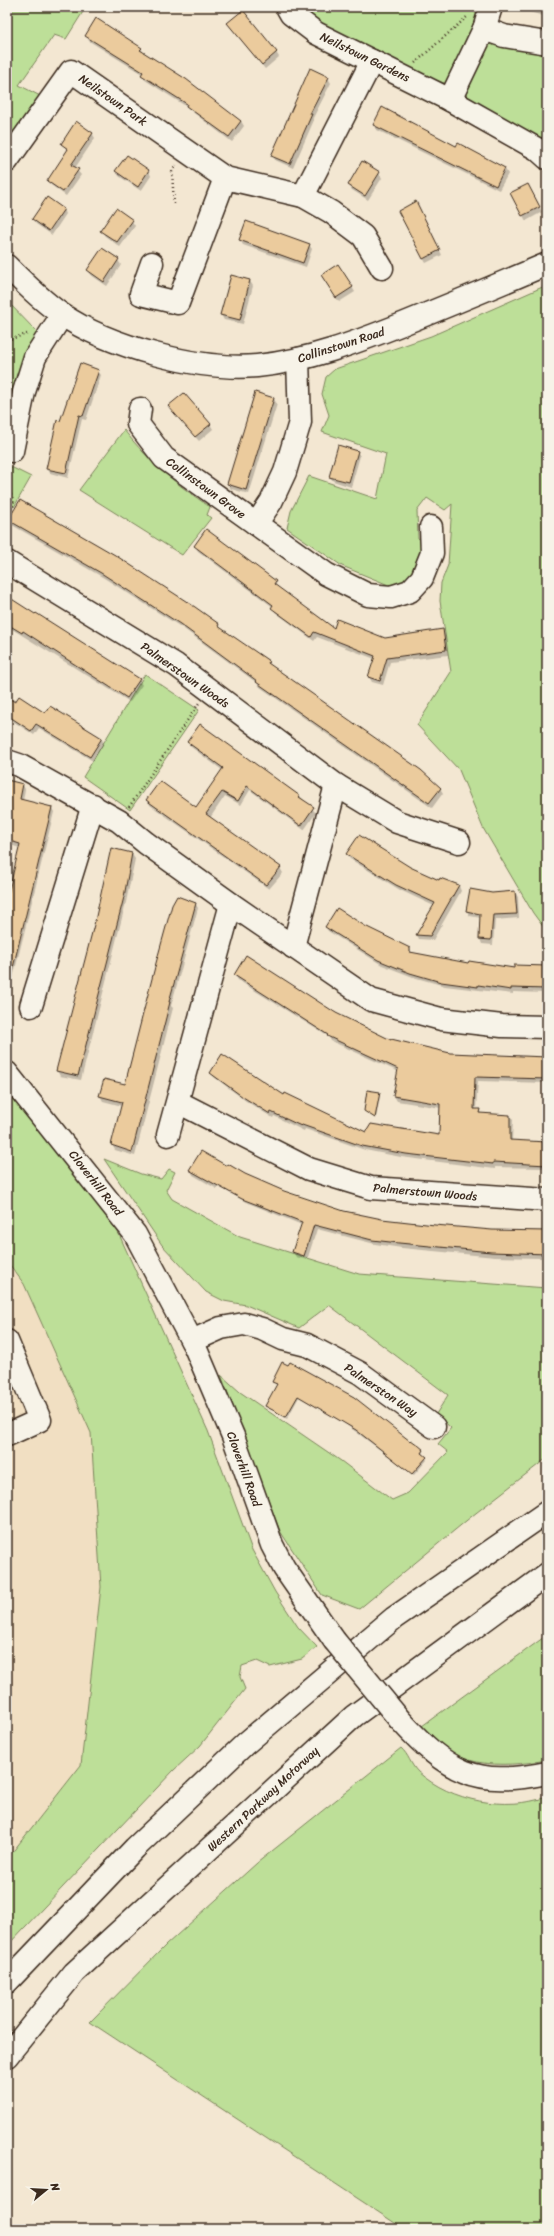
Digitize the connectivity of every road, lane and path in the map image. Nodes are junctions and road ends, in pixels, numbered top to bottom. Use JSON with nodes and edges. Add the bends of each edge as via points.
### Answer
{"nodes":[{"id":1,"x":287,"y":7,"type":"edge"},
{"id":2,"x":492,"y":7,"type":"edge"},
{"id":3,"x":477,"y":21,"type":"junction"},
{"id":4,"x":547,"y":44,"type":"edge"},
{"id":5,"x":372,"y":60,"type":"junction"},
{"id":6,"x":409,"y":68,"type":"dead end"},
{"id":7,"x":450,"y":100,"type":"junction"},
{"id":8,"x":547,"y":158,"type":"edge"},
{"id":9,"x":178,"y":160,"type":"dead end"},
{"id":10,"x":7,"y":161,"type":"edge"},
{"id":11,"x":225,"y":178,"type":"junction"},
{"id":12,"x":303,"y":196,"type":"junction"},
{"id":13,"x":174,"y":204,"type":"dead end"},
{"id":14,"x":152,"y":263,"type":"dead end"},
{"id":15,"x":547,"y":264,"type":"edge"},
{"id":16,"x":7,"y":266,"type":"edge"},
{"id":17,"x":382,"y":268,"type":"dead end"},
{"id":18,"x":62,"y":315,"type":"junction"},
{"id":19,"x":30,"y":333,"type":"dead end"},
{"id":20,"x":7,"y":340,"type":"edge"},
{"id":21,"x":298,"y":359,"type":"junction"},
{"id":22,"x":140,"y":409,"type":"dead end"},
{"id":23,"x":12,"y":451,"type":"dead end"},
{"id":24,"x":7,"y":488,"type":"edge"},
{"id":25,"x":7,"y":508,"type":"edge"},
{"id":26,"x":256,"y":524,"type":"junction"},
{"id":27,"x":431,"y":527,"type":"dead end"},
{"id":28,"x":7,"y":562,"type":"edge"},
{"id":29,"x":200,"y":702,"type":"dead end"},
{"id":30,"x":7,"y":761,"type":"edge"},
{"id":31,"x":336,"y":786,"type":"junction"},
{"id":32,"x":93,"y":804,"type":"junction"},
{"id":33,"x":126,"y":810,"type":"dead end"},
{"id":34,"x":459,"y":842,"type":"dead end"},
{"id":35,"x":231,"y":904,"type":"junction"},
{"id":36,"x":293,"y":947,"type":"junction"},
{"id":37,"x":31,"y":1006,"type":"dead end"},
{"id":38,"x":547,"y":1027,"type":"edge"},
{"id":39,"x":7,"y":1073,"type":"edge"},
{"id":40,"x":178,"y":1102,"type":"junction"},
{"id":41,"x":168,"y":1135,"type":"dead end"},
{"id":42,"x":547,"y":1200,"type":"edge"},
{"id":43,"x":7,"y":1341,"type":"edge"},
{"id":44,"x":192,"y":1341,"type":"junction"},
{"id":45,"x":434,"y":1427,"type":"dead end"},
{"id":46,"x":7,"y":1435,"type":"edge"},
{"id":47,"x":547,"y":1512,"type":"edge"},
{"id":48,"x":547,"y":1574,"type":"edge"},
{"id":49,"x":547,"y":1773,"type":"edge"},
{"id":50,"x":7,"y":1982,"type":"edge"},
{"id":51,"x":7,"y":2056,"type":"edge"}],
"edges":[{"from":1,"to":5,"type":"main road","name":"Neilstown Gardens","via":[[291,14],[316,33]]},
{"from":2,"to":3,"type":"main road"},
{"from":3,"to":4,"type":"main road","via":[[504,36]]},
{"from":3,"to":6,"type":"path"},
{"from":3,"to":7,"type":"main road"},
{"from":5,"to":7,"type":"main road","name":"Neilstown Gardens"},
{"from":5,"to":12,"type":"main road"},
{"from":7,"to":8,"type":"main road","name":"Neilstown Gardens","via":[[537,149]]},
{"from":9,"to":13,"type":"path","via":[[172,172]]},
{"from":10,"to":11,"type":"main road","name":"Neilstown Park","via":[[71,71]]},
{"from":11,"to":12,"type":"main road","name":"Neilstown Park"},
{"from":11,"to":14,"type":"main road","via":[[178,303],[141,294]]},
{"from":12,"to":17,"type":"main road","name":"Neilstown Park","via":[[331,212],[363,236]]},
{"from":15,"to":21,"type":"main road","name":"Collinstown Road","via":[[368,338]]},
{"from":16,"to":18,"type":"main road","name":"Collinstown Road","via":[[38,298]]},
{"from":18,"to":21,"type":"main road","name":"Collinstown Road","via":[[102,336],[148,352],[208,366],[257,366]]},
{"from":18,"to":23,"type":"main road","via":[[35,357],[24,392]]},
{"from":19,"to":20,"type":"path"},
{"from":21,"to":26,"type":"main road","name":"Collinstown Grove","via":[[300,422],[285,472],[271,502]]},
{"from":22,"to":26,"type":"main road","name":"Collinstown Grove","via":[[138,424],[164,458]]},
{"from":24,"to":25,"type":"path","via":[[14,501],[11,510]]},
{"from":26,"to":27,"type":"main road","name":"Collinstown Grove","via":[[326,574],[368,595],[391,597],[410,591],[422,578],[432,554]]},
{"from":28,"to":31,"type":"main road","name":"Palmerstown Woods","via":[[176,665]]},
{"from":29,"to":33,"type":"path"},
{"from":30,"to":32,"type":"main road"},
{"from":31,"to":34,"type":"main road","name":"Palmerstown Woods","via":[[397,822]]},
{"from":31,"to":36,"type":"main road"},
{"from":32,"to":35,"type":"main road"},
{"from":32,"to":37,"type":"main road"},
{"from":35,"to":36,"type":"main road"},
{"from":35,"to":40,"type":"main road"},
{"from":36,"to":38,"type":"main road","via":[[371,1000],[441,1019],[502,1026]]},
{"from":39,"to":44,"type":"main road","name":"Cloverhill Road","via":[[135,1234]]},
{"from":40,"to":41,"type":"main road"},
{"from":40,"to":42,"type":"main road","name":"Palmerstown Woods","via":[[309,1169],[371,1188]]},
{"from":43,"to":46,"type":"main road","via":[[40,1420]]},
{"from":44,"to":45,"type":"main road","name":"Palmerston Way","via":[[221,1328],[244,1324],[262,1329],[283,1339],[307,1345],[360,1373]]},
{"from":44,"to":49,"type":"main road","name":"Cloverhill Road","bridge":true,"via":[[233,1436],[272,1545],[284,1568],[334,1640],[426,1748],[457,1769],[497,1779]]},
{"from":47,"to":50,"type":"main road","via":[[394,1618],[245,1744],[135,1848]]},
{"from":48,"to":51,"type":"main road","name":"Western Parkway Motorway","via":[[354,1716],[74,1973]]}]}
